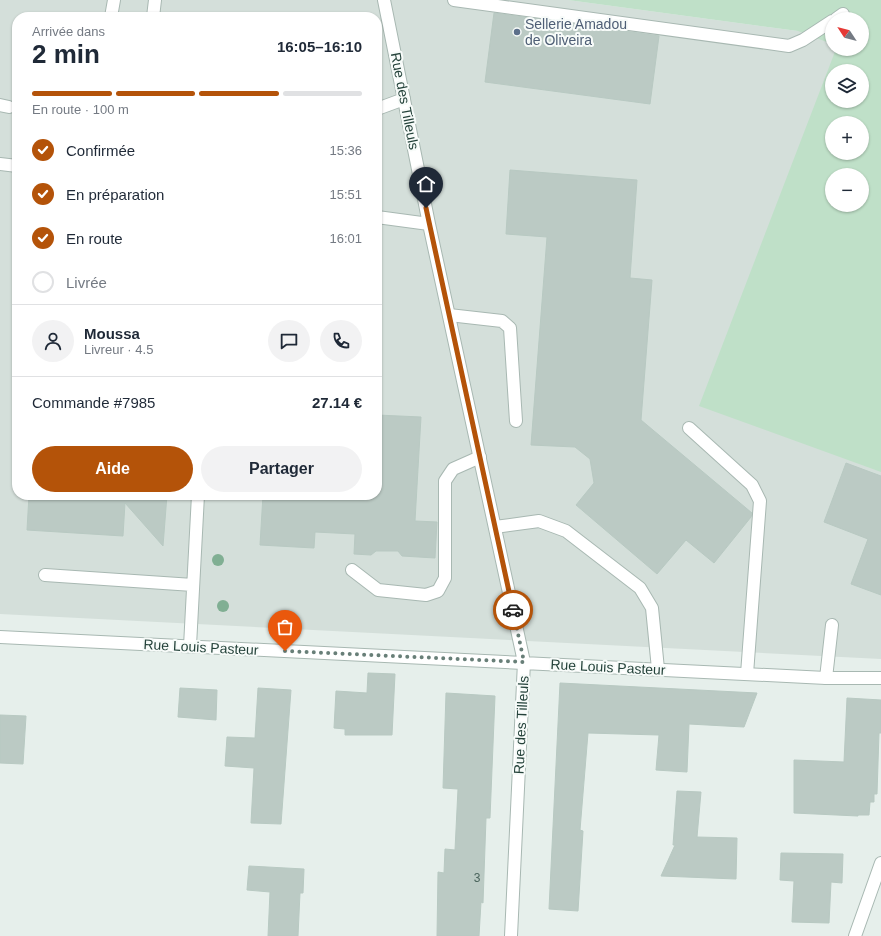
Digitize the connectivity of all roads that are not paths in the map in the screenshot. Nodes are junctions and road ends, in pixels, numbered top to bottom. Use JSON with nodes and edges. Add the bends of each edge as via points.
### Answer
{"nodes":[{"id":1,"x":114,"y":0,"type":"edge"},
{"id":2,"x":155,"y":0,"type":"edge"},
{"id":3,"x":384,"y":0,"type":"edge"},
{"id":4,"x":454,"y":0,"type":"edge"},
{"id":5,"x":113,"y":12,"type":"edge"},
{"id":6,"x":154,"y":12,"type":"edge"},
{"id":7,"x":825,"y":26,"type":"edge"},
{"id":8,"x":404,"y":99,"type":"junction"},
{"id":9,"x":382,"y":107,"type":"edge"},
{"id":10,"x":0,"y":164,"type":"edge"},
{"id":11,"x":12,"y":165,"type":"edge"},
{"id":12,"x":382,"y":218,"type":"edge"},
{"id":13,"x":429,"y":224,"type":"junction"},
{"id":14,"x":449,"y":315,"type":"junction"},
{"id":15,"x":516,"y":421,"type":"dead end"},
{"id":16,"x":689,"y":428,"type":"dead end"},
{"id":17,"x":480,"y":457,"type":"junction"},
{"id":18,"x":198,"y":500,"type":"edge"},
{"id":19,"x":495,"y":527,"type":"junction"},
{"id":20,"x":352,"y":570,"type":"dead end"},
{"id":21,"x":45,"y":575,"type":"dead end"},
{"id":22,"x":193,"y":585,"type":"junction"},
{"id":23,"x":832,"y":625,"type":"dead end"},
{"id":24,"x":0,"y":637,"type":"edge"},
{"id":25,"x":190,"y":646,"type":"junction"},
{"id":26,"x":524,"y":662,"type":"junction"},
{"id":27,"x":658,"y":670,"type":"junction"},
{"id":28,"x":747,"y":674,"type":"junction"},
{"id":29,"x":826,"y":678,"type":"junction"},
{"id":30,"x":881,"y":678,"type":"edge"},
{"id":31,"x":881,"y":863,"type":"edge"},
{"id":32,"x":511,"y":936,"type":"edge"},
{"id":33,"x":855,"y":936,"type":"edge"}],
"edges":[{"from":1,"to":5,"type":"street"},
{"from":2,"to":6,"type":"street"},
{"from":3,"to":8,"type":"street","name":"Rue des Tilleuls"},
{"from":4,"to":7,"type":"street","via":[[789,46]]},
{"from":8,"to":9,"type":"street"},
{"from":8,"to":13,"type":"street","name":"Rue des Tilleuls"},
{"from":10,"to":11,"type":"street"},
{"from":12,"to":13,"type":"street"},
{"from":13,"to":14,"type":"street","name":"Rue des Tilleuls"},
{"from":14,"to":15,"type":"street","via":[[502,321],[510,328]]},
{"from":14,"to":17,"type":"street","name":"Rue des Tilleuls"},
{"from":16,"to":28,"type":"street","via":[[752,484],[760,501]]},
{"from":17,"to":19,"type":"street","name":"Rue des Tilleuls"},
{"from":17,"to":20,"type":"street","via":[[453,469],[446,481],[445,578],[438,590],[426,596],[378,590]]},
{"from":18,"to":22,"type":"street"},
{"from":19,"to":26,"type":"street","name":"Rue des Tilleuls"},
{"from":19,"to":27,"type":"street","via":[[539,521],[566,531],[640,588],[652,608]]},
{"from":21,"to":22,"type":"street"},
{"from":22,"to":25,"type":"street"},
{"from":23,"to":29,"type":"street"},
{"from":24,"to":25,"type":"street","name":"Rue Louis Pasteur"},
{"from":25,"to":26,"type":"street","name":"Rue Louis Pasteur"},
{"from":26,"to":27,"type":"street","name":"Rue Louis Pasteur"},
{"from":26,"to":32,"type":"street","name":"Rue des Tilleuls"},
{"from":27,"to":28,"type":"street","name":"Rue Louis Pasteur"},
{"from":28,"to":29,"type":"street","name":"Rue Louis Pasteur"},
{"from":29,"to":30,"type":"street","name":"Rue Louis Pasteur"},
{"from":31,"to":33,"type":"street"}]}
